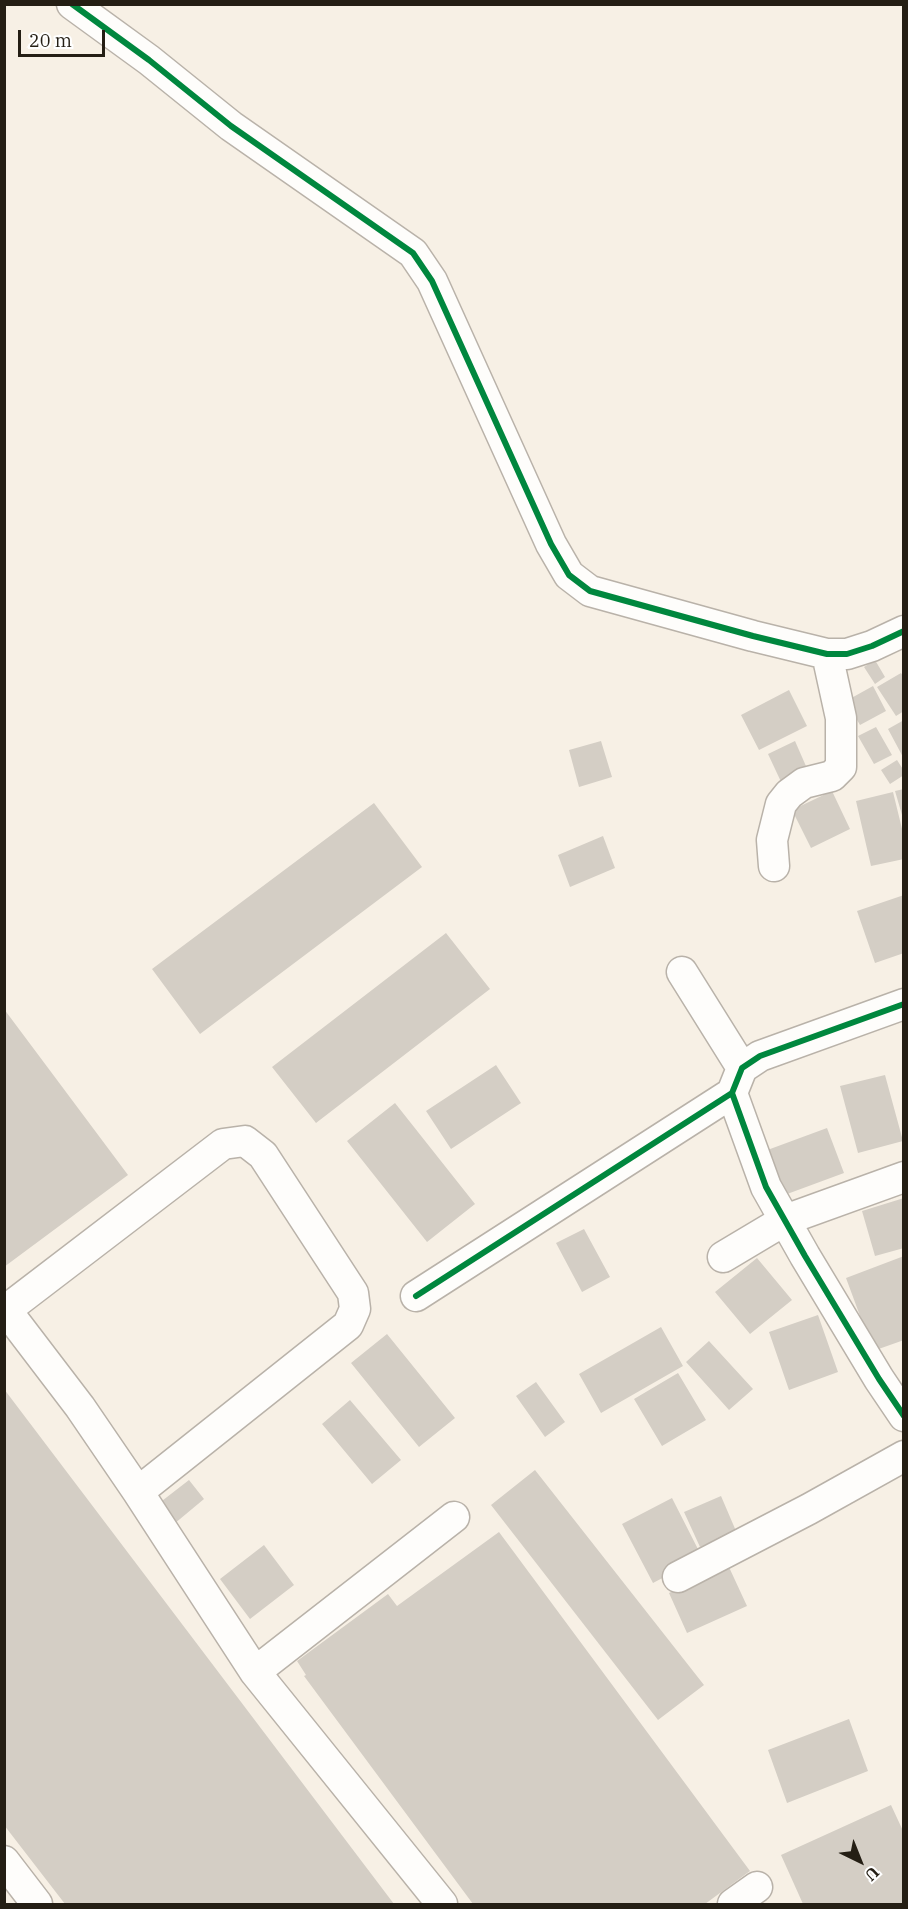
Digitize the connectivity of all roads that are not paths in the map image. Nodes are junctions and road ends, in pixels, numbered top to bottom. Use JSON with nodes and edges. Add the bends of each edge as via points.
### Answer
{"nodes":[{"id":1,"x":72,"y":4,"type":"edge"},
{"id":2,"x":903,"y":630,"type":"edge"},
{"id":3,"x":827,"y":654,"type":"junction"},
{"id":4,"x":774,"y":866,"type":"dead end"},
{"id":5,"x":682,"y":972,"type":"dead end"},
{"id":6,"x":903,"y":1004,"type":"edge"},
{"id":7,"x":737,"y":1081,"type":"junction"},
{"id":8,"x":903,"y":1177,"type":"edge"},
{"id":9,"x":785,"y":1220,"type":"junction"},
{"id":10,"x":723,"y":1257,"type":"dead end"},
{"id":11,"x":416,"y":1296,"type":"dead end"},
{"id":12,"x":5,"y":1310,"type":"edge"},
{"id":13,"x":903,"y":1416,"type":"edge"},
{"id":14,"x":903,"y":1456,"type":"edge"},
{"id":15,"x":138,"y":1492,"type":"junction"},
{"id":16,"x":454,"y":1517,"type":"dead end"},
{"id":17,"x":678,"y":1577,"type":"dead end"},
{"id":18,"x":255,"y":1672,"type":"junction"},
{"id":19,"x":4,"y":1862,"type":"edge"},
{"id":20,"x":757,"y":1887,"type":"dead end"},
{"id":21,"x":37,"y":1905,"type":"edge"},
{"id":22,"x":442,"y":1905,"type":"edge"},
{"id":23,"x":733,"y":1905,"type":"edge"}],
"edges":[{"from":1,"to":3,"type":"street","via":[[231,126],[413,253],[432,281],[551,544],[569,575],[590,591]]},
{"from":2,"to":3,"type":"street","via":[[848,654]]},
{"from":3,"to":4,"type":"street","via":[[840,718],[841,767],[832,776],[804,783],[781,804],[772,840]]},
{"from":5,"to":7,"type":"street"},
{"from":6,"to":7,"type":"street","via":[[760,1056]]},
{"from":7,"to":9,"type":"street","via":[[766,1187]]},
{"from":7,"to":11,"type":"street"},
{"from":8,"to":9,"type":"street"},
{"from":9,"to":10,"type":"street"},
{"from":9,"to":13,"type":"street"},
{"from":12,"to":15,"type":"street","via":[[80,1407]]},
{"from":12,"to":15,"type":"street","via":[[223,1144],[245,1141],[263,1155],[353,1293],[355,1309],[348,1325]]},
{"from":14,"to":17,"type":"street"},
{"from":15,"to":18,"type":"street"},
{"from":16,"to":18,"type":"street"},
{"from":18,"to":22,"type":"street"},
{"from":19,"to":21,"type":"street"},
{"from":20,"to":23,"type":"street"}]}
